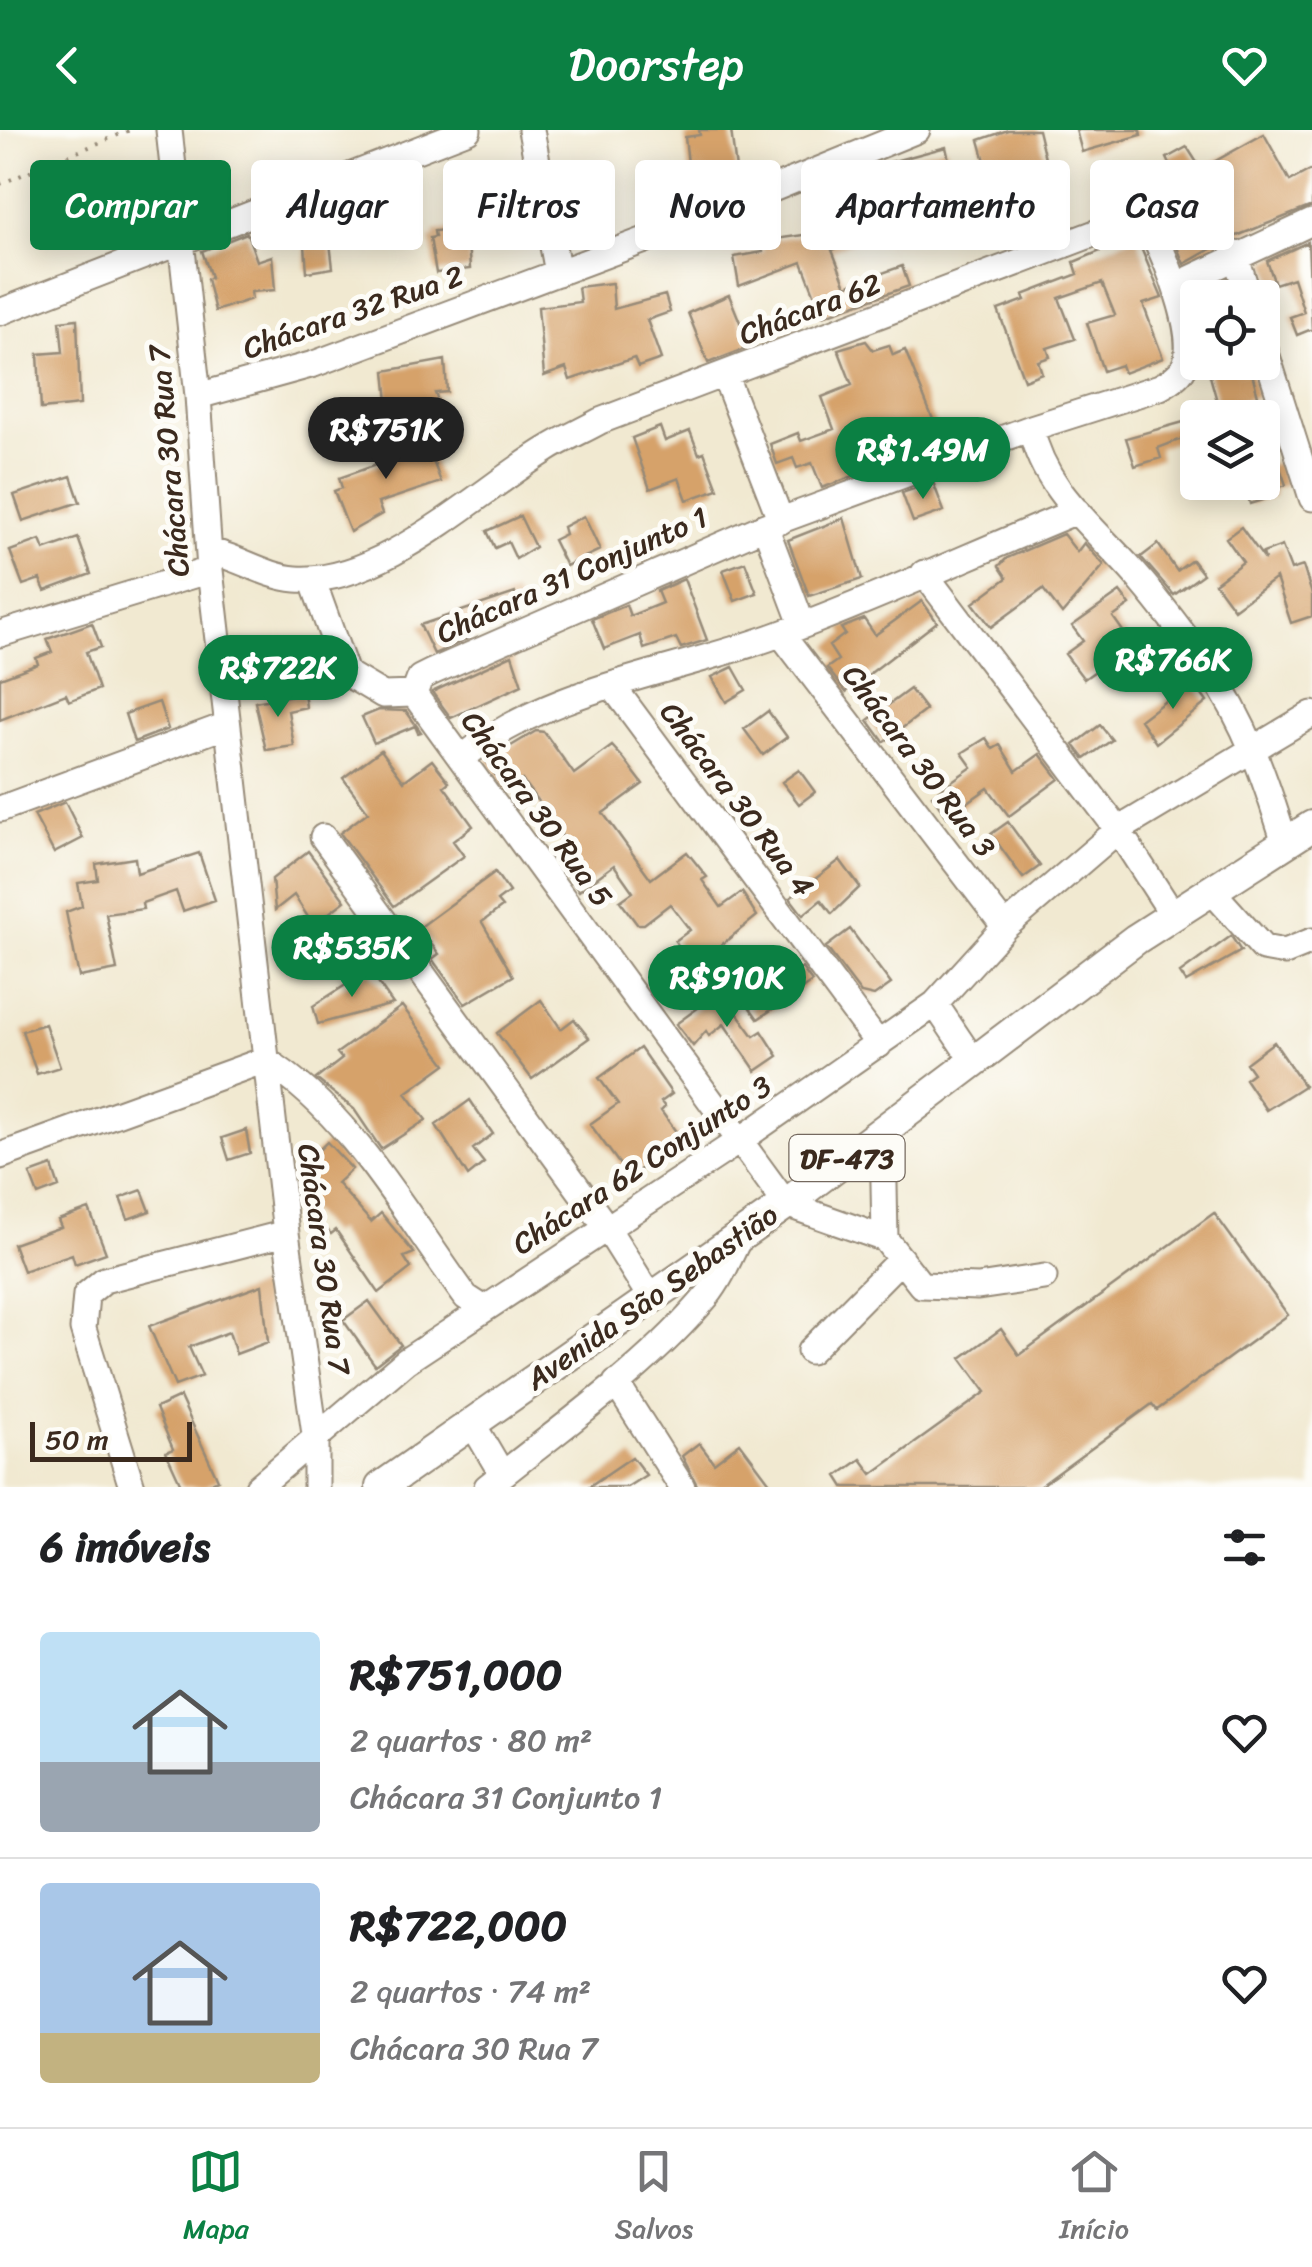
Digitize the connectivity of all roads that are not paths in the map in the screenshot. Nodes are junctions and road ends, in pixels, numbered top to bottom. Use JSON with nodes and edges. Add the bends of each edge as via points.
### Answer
{"nodes":[{"id":1,"x":170,"y":130,"type":"edge"},
{"id":2,"x":468,"y":130,"type":"edge"},
{"id":3,"x":530,"y":130,"type":"edge"},
{"id":4,"x":917,"y":130,"type":"edge"},
{"id":5,"x":173,"y":160,"type":"edge"},
{"id":6,"x":231,"y":221,"type":"edge"},
{"id":7,"x":1312,"y":222,"type":"edge"},
{"id":8,"x":1090,"y":238,"type":"edge"},
{"id":9,"x":156,"y":250,"type":"edge"},
{"id":10,"x":182,"y":250,"type":"edge"},
{"id":11,"x":1158,"y":250,"type":"edge"},
{"id":12,"x":1235,"y":254,"type":"junction"},
{"id":13,"x":558,"y":273,"type":"junction"},
{"id":14,"x":1243,"y":280,"type":"edge"},
{"id":15,"x":1175,"y":286,"type":"junction"},
{"id":16,"x":0,"y":312,"type":"edge"},
{"id":17,"x":725,"y":376,"type":"junction"},
{"id":18,"x":1275,"y":380,"type":"edge"},
{"id":19,"x":198,"y":396,"type":"junction"},
{"id":20,"x":1031,"y":428,"type":"junction"},
{"id":21,"x":1312,"y":498,"type":"edge"},
{"id":22,"x":1077,"y":511,"type":"junction"},
{"id":23,"x":773,"y":523,"type":"junction"},
{"id":24,"x":209,"y":560,"type":"junction"},
{"id":25,"x":924,"y":573,"type":"junction"},
{"id":26,"x":312,"y":579,"type":"junction"},
{"id":27,"x":791,"y":629,"type":"junction"},
{"id":28,"x":0,"y":634,"type":"edge"},
{"id":29,"x":614,"y":688,"type":"junction"},
{"id":30,"x":414,"y":694,"type":"junction"},
{"id":31,"x":1312,"y":714,"type":"edge"},
{"id":32,"x":227,"y":725,"type":"junction"},
{"id":33,"x":1256,"y":751,"type":"junction"},
{"id":34,"x":462,"y":758,"type":"junction"},
{"id":35,"x":0,"y":809,"type":"edge"},
{"id":36,"x":1312,"y":826,"type":"edge"},
{"id":37,"x":1118,"y":830,"type":"junction"},
{"id":38,"x":322,"y":837,"type":"dead end"},
{"id":39,"x":1285,"y":843,"type":"junction"},
{"id":40,"x":1211,"y":890,"type":"junction"},
{"id":41,"x":1172,"y":915,"type":"junction"},
{"id":42,"x":1005,"y":927,"type":"junction"},
{"id":43,"x":1312,"y":941,"type":"edge"},
{"id":44,"x":935,"y":1004,"type":"junction"},
{"id":45,"x":879,"y":1045,"type":"junction"},
{"id":46,"x":265,"y":1060,"type":"junction"},
{"id":47,"x":974,"y":1062,"type":"junction"},
{"id":48,"x":883,"y":1131,"type":"junction"},
{"id":49,"x":740,"y":1141,"type":"junction"},
{"id":50,"x":0,"y":1156,"type":"edge"},
{"id":51,"x":786,"y":1204,"type":"junction"},
{"id":52,"x":607,"y":1228,"type":"junction"},
{"id":53,"x":286,"y":1234,"type":"junction"},
{"id":54,"x":740,"y":1236,"type":"junction"},
{"id":55,"x":893,"y":1249,"type":"junction"},
{"id":56,"x":1044,"y":1277,"type":"dead end"},
{"id":57,"x":651,"y":1298,"type":"junction"},
{"id":58,"x":483,"y":1308,"type":"junction"},
{"id":59,"x":618,"y":1322,"type":"junction"},
{"id":60,"x":810,"y":1351,"type":"dead end"},
{"id":61,"x":640,"y":1360,"type":"junction"},
{"id":62,"x":616,"y":1382,"type":"junction"},
{"id":63,"x":472,"y":1424,"type":"junction"},
{"id":64,"x":316,"y":1441,"type":"junction"},
{"id":65,"x":495,"y":1481,"type":"edge"},
{"id":66,"x":132,"y":1487,"type":"edge"},
{"id":67,"x":258,"y":1487,"type":"edge"},
{"id":68,"x":316,"y":1487,"type":"edge"},
{"id":69,"x":381,"y":1487,"type":"edge"},
{"id":70,"x":682,"y":1487,"type":"edge"}],
"edges":[{"from":1,"to":5,"type":"street","name":"Chácara 30 Rua 7"},
{"from":2,"to":6,"type":"street"},
{"from":3,"to":13,"type":"street"},
{"from":4,"to":13,"type":"street","name":"Chácara 32 Rua 2"},
{"from":7,"to":12,"type":"street"},
{"from":8,"to":17,"type":"street","name":"Chácara 62"},
{"from":9,"to":16,"type":"street"},
{"from":10,"to":19,"type":"street","name":"Chácara 30 Rua 7"},
{"from":11,"to":15,"type":"street","name":"Chácara 31 Conjunto 1"},
{"from":12,"to":14,"type":"street"},
{"from":12,"to":15,"type":"street"},
{"from":13,"to":19,"type":"street","name":"Chácara 32 Rua 2","via":[[314,364]]},
{"from":15,"to":20,"type":"street","name":"Chácara 31 Conjunto 1","via":[[1188,355],[1177,376]]},
{"from":17,"to":23,"type":"street"},
{"from":17,"to":26,"type":"street","via":[[600,421],[548,448],[423,534],[364,566]]},
{"from":18,"to":21,"type":"street"},
{"from":19,"to":24,"type":"street","name":"Chácara 30 Rua 7"},
{"from":20,"to":22,"type":"street","via":[[1053,483]]},
{"from":20,"to":23,"type":"street","name":"Chácara 31 Conjunto 1"},
{"from":22,"to":25,"type":"street"},
{"from":22,"to":33,"type":"street","via":[[1144,583],[1210,671]]},
{"from":23,"to":27,"type":"street","name":"Chácara 30 Rua 3"},
{"from":23,"to":30,"type":"street","name":"Chácara 31 Conjunto 1","via":[[432,672],[420,678]]},
{"from":24,"to":26,"type":"street"},
{"from":24,"to":28,"type":"street"},
{"from":24,"to":32,"type":"street","name":"Chácara 30 Rua 7"},
{"from":25,"to":27,"type":"street"},
{"from":25,"to":37,"type":"street"},
{"from":26,"to":30,"type":"street","via":[[346,673],[383,695]]},
{"from":27,"to":29,"type":"street"},
{"from":27,"to":42,"type":"street","name":"Chácara 30 Rua 3"},
{"from":29,"to":34,"type":"street","via":[[532,714]]},
{"from":29,"to":45,"type":"street","name":"Chácara 30 Rua 4"},
{"from":30,"to":34,"type":"street","name":"Chácara 30 Rua 5"},
{"from":31,"to":33,"type":"street","name":"Chácara 62 Conjunto 3"},
{"from":32,"to":35,"type":"street"},
{"from":32,"to":46,"type":"street","name":"Chácara 30 Rua 7"},
{"from":33,"to":37,"type":"street","name":"Chácara 62 Conjunto 3"},
{"from":33,"to":39,"type":"street"},
{"from":34,"to":49,"type":"street","name":"Chácara 30 Rua 5"},
{"from":36,"to":39,"type":"main road","name":"Avenida São Sebastião","number":"DF-473"},
{"from":37,"to":41,"type":"street"},
{"from":37,"to":42,"type":"street","name":"Chácara 62 Conjunto 3"},
{"from":38,"to":52,"type":"street"},
{"from":39,"to":40,"type":"main road","name":"Avenida São Sebastião","number":"DF-473"},
{"from":40,"to":41,"type":"main road","name":"Avenida São Sebastião","number":"DF-473"},
{"from":40,"to":43,"type":"street","via":[[1264,948],[1286,952]]},
{"from":41,"to":47,"type":"main road","name":"Avenida São Sebastião","number":"DF-473"},
{"from":42,"to":44,"type":"street","name":"Chácara 62 Conjunto 3"},
{"from":44,"to":45,"type":"street","name":"Chácara 62 Conjunto 3"},
{"from":44,"to":47,"type":"street"},
{"from":45,"to":49,"type":"street","name":"Chácara 62 Conjunto 3"},
{"from":46,"to":50,"type":"street"},
{"from":46,"to":53,"type":"street","name":"Chácara 30 Rua 7"},
{"from":46,"to":58,"type":"street","via":[[295,1078],[330,1114],[466,1297]]},
{"from":47,"to":48,"type":"main road","name":"Avenida São Sebastião","number":"DF-473"},
{"from":48,"to":51,"type":"main road","name":"Avenida São Sebastião","number":"DF-473"},
{"from":48,"to":55,"type":"street"},
{"from":49,"to":51,"type":"street","name":"Chácara 30 Rua 5"},
{"from":49,"to":52,"type":"street","name":"Chácara 62 Conjunto 3"},
{"from":51,"to":54,"type":"main road","name":"Avenida São Sebastião","number":"DF-473"},
{"from":51,"to":55,"type":"street"},
{"from":52,"to":57,"type":"street"},
{"from":52,"to":58,"type":"street","name":"Chácara 62 Conjunto 3"},
{"from":53,"to":64,"type":"street","name":"Chácara 30 Rua 7"},
{"from":53,"to":66,"type":"street","via":[[104,1280],[86,1295],[83,1329]]},
{"from":54,"to":57,"type":"main road","name":"Avenida São Sebastião","number":"DF-473"},
{"from":54,"to":61,"type":"street","via":[[708,1294]]},
{"from":55,"to":56,"type":"street","via":[[921,1285],[942,1289]]},
{"from":55,"to":60,"type":"street"},
{"from":57,"to":59,"type":"main road","name":"Avenida São Sebastião","number":"DF-473"},
{"from":58,"to":64,"type":"street","name":"Chácara 30 Rua 7","via":[[406,1361]]},
{"from":59,"to":61,"type":"street"},
{"from":59,"to":63,"type":"main road","name":"Avenida São Sebastião","number":"DF-473"},
{"from":61,"to":62,"type":"street"},
{"from":62,"to":65,"type":"street"},
{"from":62,"to":70,"type":"street"},
{"from":63,"to":65,"type":"street"},
{"from":63,"to":69,"type":"main road","name":"Avenida São Sebastião","number":"DF-473"},
{"from":64,"to":67,"type":"street"},
{"from":64,"to":68,"type":"street","name":"Chácara 30 Rua 7"}]}
